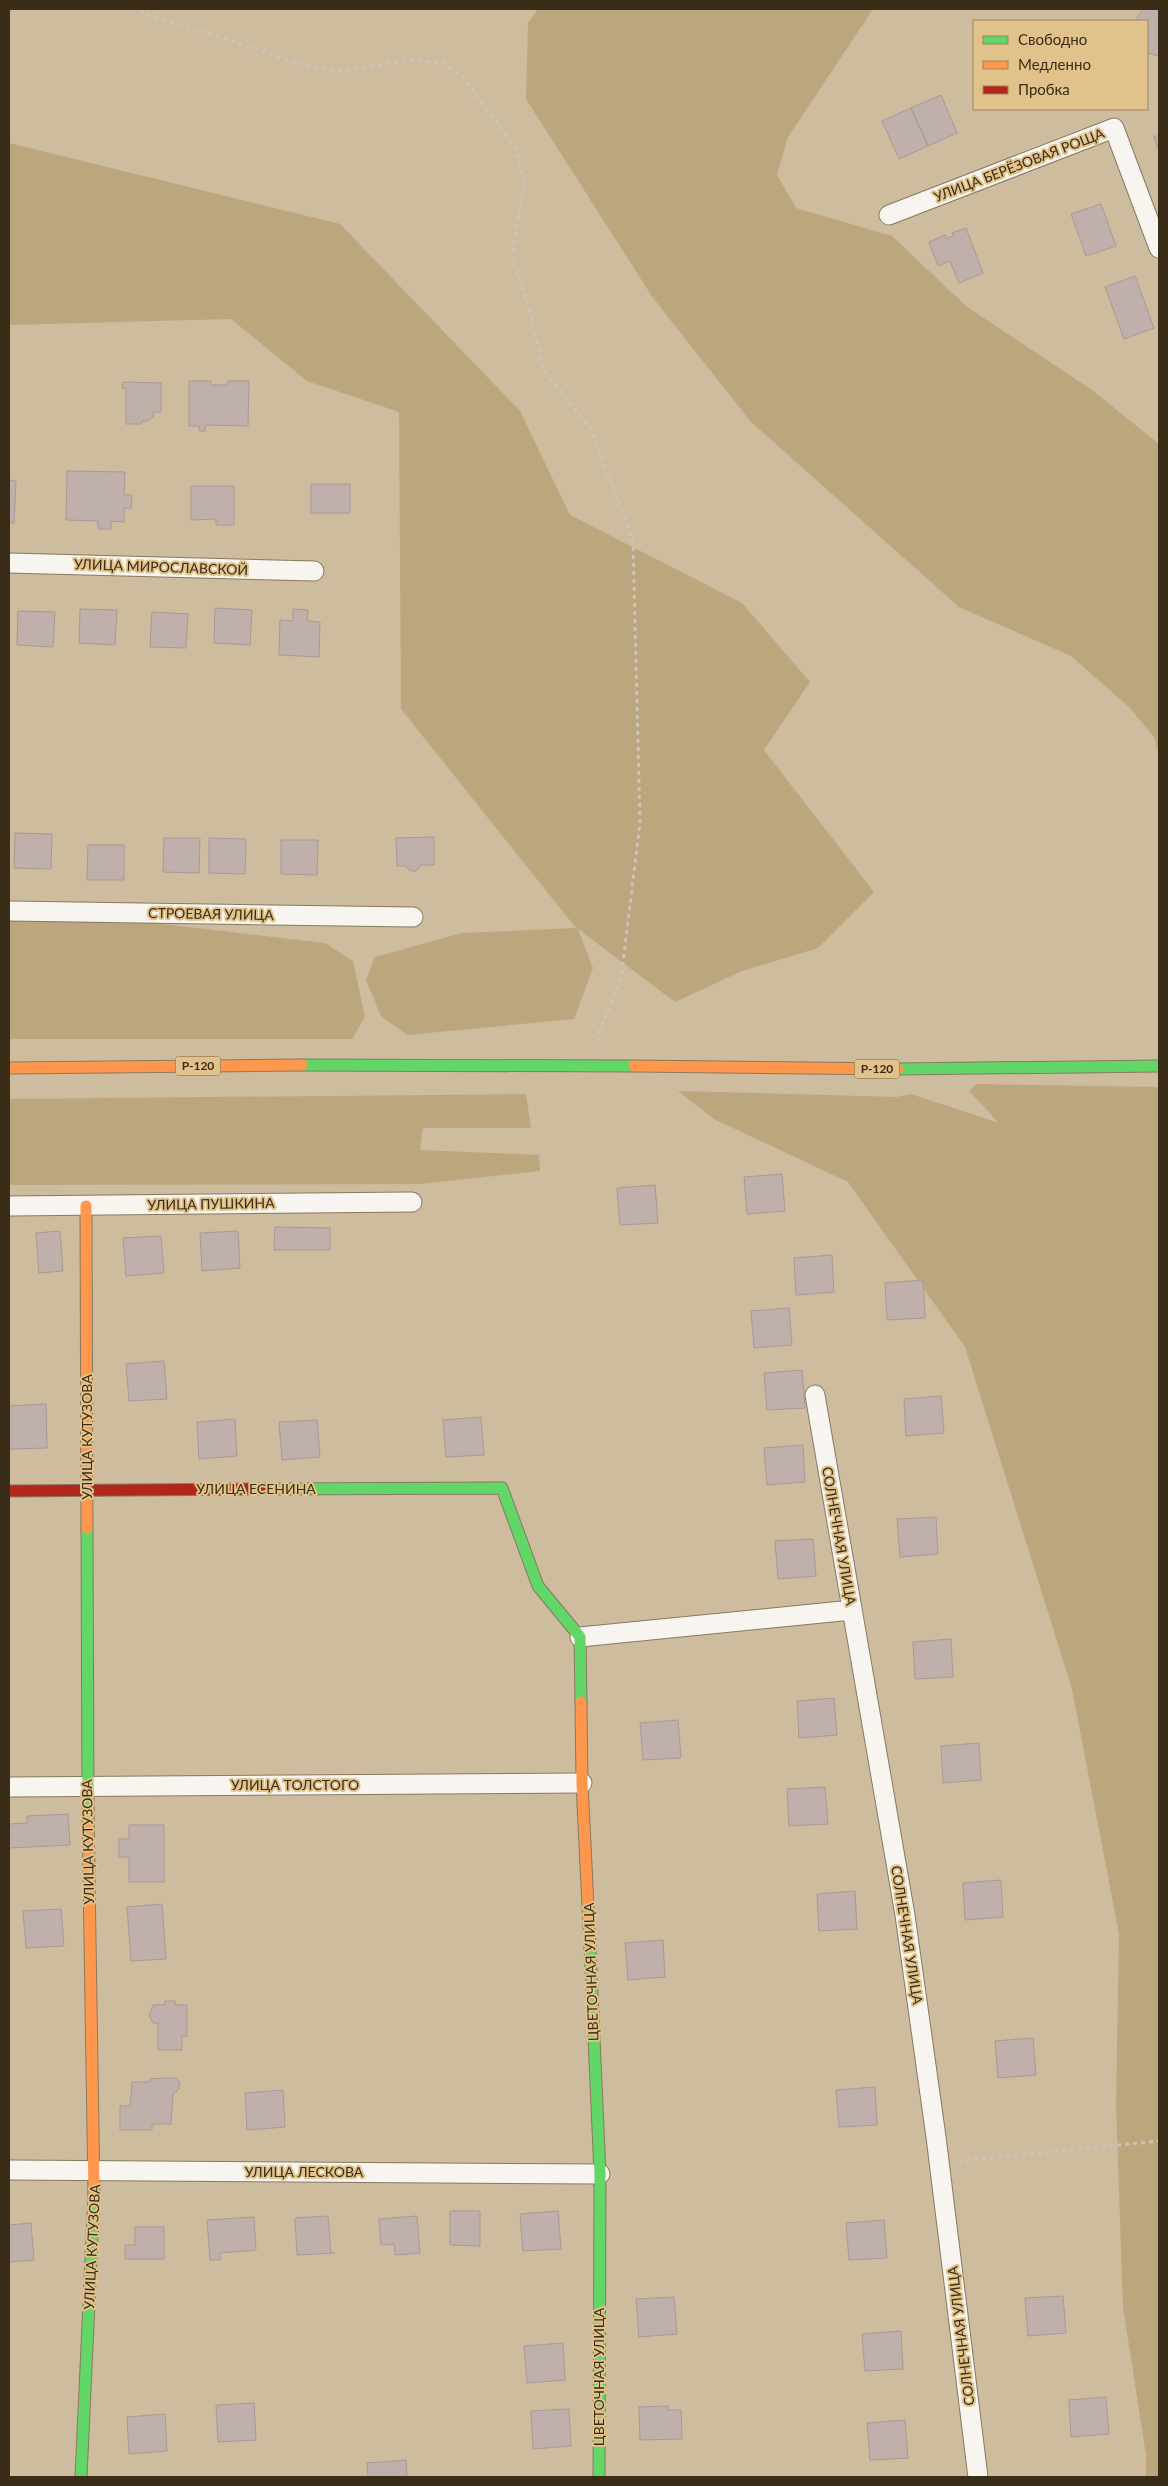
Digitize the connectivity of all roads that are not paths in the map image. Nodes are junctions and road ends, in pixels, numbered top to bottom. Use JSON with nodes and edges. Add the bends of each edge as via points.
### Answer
{"nodes":[{"id":1,"x":889,"y":215,"type":"dead end"},
{"id":2,"x":1159,"y":248,"type":"edge"},
{"id":3,"x":9,"y":563,"type":"edge"},
{"id":4,"x":314,"y":571,"type":"dead end"},
{"id":5,"x":9,"y":911,"type":"edge"},
{"id":6,"x":413,"y":917,"type":"dead end"},
{"id":7,"x":1159,"y":1066,"type":"edge"},
{"id":8,"x":9,"y":1068,"type":"edge"},
{"id":9,"x":412,"y":1202,"type":"dead end"},
{"id":10,"x":9,"y":1206,"type":"edge"},
{"id":11,"x":86,"y":1206,"type":"junction"},
{"id":12,"x":815,"y":1395,"type":"dead end"},
{"id":13,"x":9,"y":1491,"type":"edge"},
{"id":14,"x":87,"y":1491,"type":"junction"},
{"id":15,"x":852,"y":1610,"type":"junction"},
{"id":16,"x":580,"y":1637,"type":"junction"},
{"id":17,"x":582,"y":1782,"type":"junction"},
{"id":18,"x":87,"y":1786,"type":"junction"},
{"id":19,"x":9,"y":1787,"type":"edge"},
{"id":20,"x":9,"y":2170,"type":"edge"},
{"id":21,"x":96,"y":2170,"type":"junction"},
{"id":22,"x":600,"y":2174,"type":"junction"},
{"id":23,"x":81,"y":2477,"type":"edge"},
{"id":24,"x":599,"y":2477,"type":"edge"},
{"id":25,"x":978,"y":2477,"type":"edge"}],
"edges":[{"from":1,"to":2,"type":"street","name":"УЛИЦА БЕРЁЗОВАЯ РОЩА","via":[[1114,128]]},
{"from":3,"to":4,"type":"street","name":"УЛИЦА МИРОСЛАВСКОЙ"},
{"from":5,"to":6,"type":"street","name":"СТРОЕВАЯ УЛИЦА"},
{"from":7,"to":8,"type":"street","number":"Р-120","via":[[887,1069],[386,1064]]},
{"from":9,"to":11,"type":"street","name":"УЛИЦА ПУШКИНА"},
{"from":10,"to":11,"type":"street","name":"УЛИЦА ПУШКИНА"},
{"from":11,"to":14,"type":"street","name":"УЛИЦА КУТУЗОВА"},
{"from":12,"to":15,"type":"street","name":"СОЛНЕЧНАЯ УЛИЦА"},
{"from":13,"to":14,"type":"street","name":"УЛИЦА ЕСЕНИНА"},
{"from":14,"to":16,"type":"street","name":"УЛИЦА ЕСЕНИНА","via":[[502,1488],[538,1586]]},
{"from":14,"to":18,"type":"street","name":"УЛИЦА КУТУЗОВА"},
{"from":15,"to":16,"type":"street"},
{"from":15,"to":25,"type":"street","name":"СОЛНЕЧНАЯ УЛИЦА","via":[[906,1915]]},
{"from":16,"to":17,"type":"street","name":"ЦВЕТОЧНАЯ УЛИЦА"},
{"from":17,"to":18,"type":"street","name":"УЛИЦА ТОЛСТОГО"},
{"from":17,"to":22,"type":"street","name":"ЦВЕТОЧНАЯ УЛИЦА"},
{"from":18,"to":19,"type":"street","name":"УЛИЦА ТОЛСТОГО"},
{"from":18,"to":21,"type":"street","name":"УЛИЦА КУТУЗОВА"},
{"from":20,"to":21,"type":"street","name":"УЛИЦА ЛЕСКОВА"},
{"from":21,"to":22,"type":"street","name":"УЛИЦА ЛЕСКОВА"},
{"from":21,"to":23,"type":"street","name":"УЛИЦА КУТУЗОВА"},
{"from":22,"to":24,"type":"street","name":"ЦВЕТОЧНАЯ УЛИЦА"}]}
